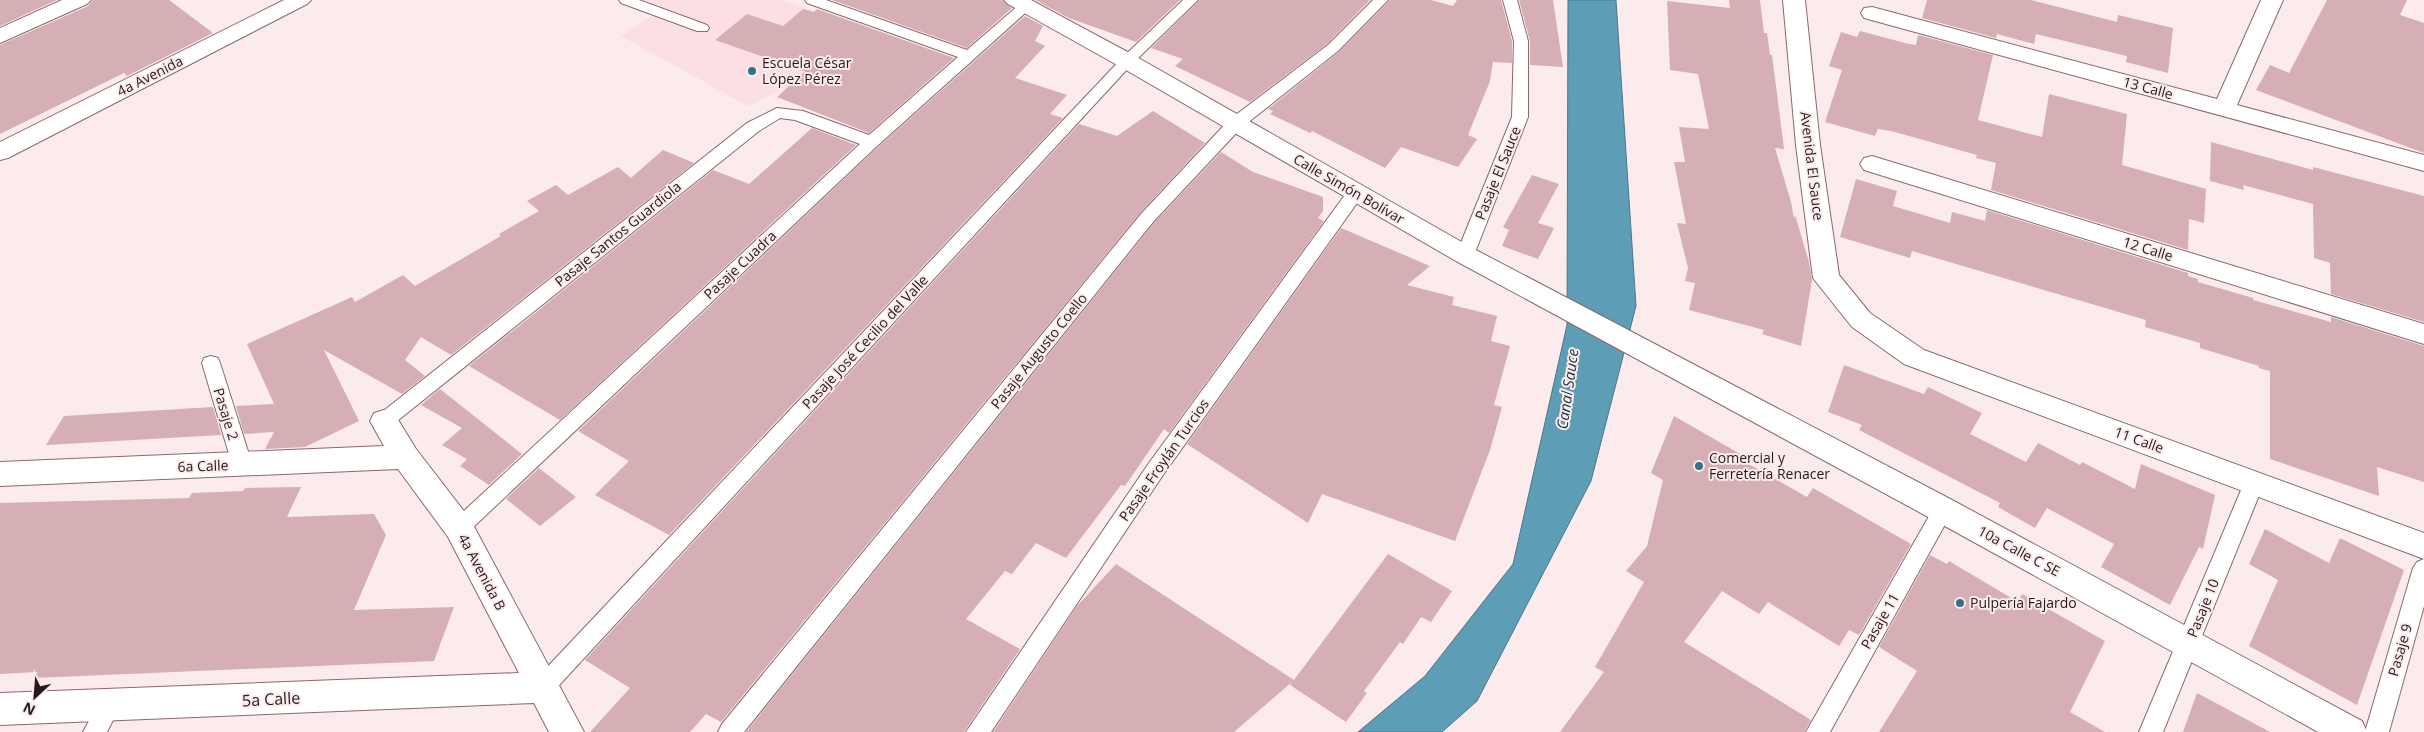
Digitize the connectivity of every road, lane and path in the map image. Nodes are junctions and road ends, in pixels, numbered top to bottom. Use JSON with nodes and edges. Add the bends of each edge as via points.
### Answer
{"nodes":[{"id":1,"x":80,"y":0,"type":"edge"},
{"id":2,"x":300,"y":0,"type":"edge"},
{"id":3,"x":626,"y":0,"type":"edge"},
{"id":4,"x":812,"y":0,"type":"edge"},
{"id":5,"x":1191,"y":0,"type":"edge"},
{"id":6,"x":1380,"y":0,"type":"edge"},
{"id":7,"x":1510,"y":0,"type":"edge"},
{"id":8,"x":1794,"y":0,"type":"edge"},
{"id":9,"x":2272,"y":0,"type":"edge"},
{"id":10,"x":1020,"y":3,"type":"edge"},
{"id":11,"x":1872,"y":13,"type":"dead end"},
{"id":12,"x":702,"y":28,"type":"dead end"},
{"id":13,"x":0,"y":36,"type":"edge"},
{"id":14,"x":969,"y":56,"type":"junction"},
{"id":15,"x":1127,"y":61,"type":"junction"},
{"id":16,"x":2224,"y":109,"type":"junction"},
{"id":17,"x":1235,"y":124,"type":"junction"},
{"id":18,"x":872,"y":142,"type":"junction"},
{"id":19,"x":0,"y":152,"type":"edge"},
{"id":20,"x":2424,"y":163,"type":"edge"},
{"id":21,"x":1872,"y":164,"type":"dead end"},
{"id":22,"x":1356,"y":192,"type":"junction"},
{"id":23,"x":1465,"y":255,"type":"junction"},
{"id":24,"x":1861,"y":320,"type":"joint"},
{"id":25,"x":2424,"y":334,"type":"edge"},
{"id":26,"x":211,"y":363,"type":"dead end"},
{"id":27,"x":1686,"y":372,"type":"joint"},
{"id":28,"x":384,"y":421,"type":"joint"},
{"id":29,"x":406,"y":457,"type":"junction"},
{"id":30,"x":242,"y":464,"type":"junction"},
{"id":31,"x":0,"y":474,"type":"edge"},
{"id":32,"x":2254,"y":483,"type":"junction"},
{"id":33,"x":1943,"y":510,"type":"junction"},
{"id":34,"x":459,"y":528,"type":"junction"},
{"id":35,"x":2424,"y":546,"type":"edge"},
{"id":36,"x":2424,"y":568,"type":"edge"},
{"id":37,"x":2189,"y":643,"type":"junction"},
{"id":38,"x":543,"y":687,"type":"junction"},
{"id":39,"x":0,"y":709,"type":"edge"},
{"id":40,"x":102,"y":719,"type":"edge"},
{"id":41,"x":567,"y":732,"type":"edge"},
{"id":42,"x":730,"y":732,"type":"edge"},
{"id":43,"x":978,"y":732,"type":"edge"},
{"id":44,"x":1818,"y":732,"type":"edge"},
{"id":45,"x":2151,"y":732,"type":"edge"},
{"id":46,"x":2350,"y":732,"type":"edge"},
{"id":47,"x":2377,"y":732,"type":"edge"}],
"edges":[{"from":1,"to":13,"type":"street"},
{"from":2,"to":19,"type":"street","name":"4a Avenida"},
{"from":3,"to":12,"type":"lane"},
{"from":4,"to":14,"type":"lane"},
{"from":5,"to":15,"type":"lane","name":"Pasaje José Cecilio del Valle"},
{"from":6,"to":17,"type":"lane","name":"Pasaje Augusto Coello","via":[[1333,48]]},
{"from":7,"to":23,"type":"lane","name":"Pasaje El Sauce","via":[[1522,41],[1520,117]]},
{"from":8,"to":24,"type":"street","name":"Avenida El Sauce","via":[[1808,146],[1826,278]]},
{"from":9,"to":16,"type":"street"},
{"from":10,"to":14,"type":"lane","name":"Pasaje Cuadra"},
{"from":10,"to":15,"type":"street","name":"Calle Simón Bolívar"},
{"from":11,"to":16,"type":"street","name":"13 Calle"},
{"from":14,"to":18,"type":"lane","name":"Pasaje Cuadra"},
{"from":15,"to":17,"type":"street","name":"Calle Simón Bolívar"},
{"from":15,"to":38,"type":"lane","name":"Pasaje José Cecilio del Valle"},
{"from":16,"to":20,"type":"street","name":"13 Calle"},
{"from":17,"to":22,"type":"street","name":"Calle Simón Bolívar"},
{"from":17,"to":42,"type":"lane","name":"Pasaje Augusto Coello","via":[[1147,218]]},
{"from":18,"to":28,"type":"lane","name":"Pasaje Santos Guardiola","via":[[797,115],[777,113],[753,127]]},
{"from":18,"to":34,"type":"lane","name":"Pasaje Cuadra"},
{"from":21,"to":25,"type":"street","name":"12 Calle"},
{"from":22,"to":23,"type":"street","name":"Calle Simón Bolívar"},
{"from":22,"to":43,"type":"lane","name":"Pasaje Froylán Turcios","via":[[1156,469]]},
{"from":23,"to":27,"type":"street","name":"Calle Simón Bolívar"},
{"from":24,"to":32,"type":"street","name":"11 Calle","via":[[1914,356]]},
{"from":26,"to":30,"type":"lane","name":"Pasaje 2"},
{"from":27,"to":33,"type":"street","name":"10a Calle C SE"},
{"from":28,"to":29,"type":"street","name":"4a Avenida B"},
{"from":29,"to":30,"type":"street","name":"6a Calle"},
{"from":29,"to":34,"type":"street","name":"4a Avenida B"},
{"from":30,"to":31,"type":"street","name":"6a Calle"},
{"from":32,"to":35,"type":"street","name":"11 Calle"},
{"from":32,"to":37,"type":"lane","name":"Pasaje 10"},
{"from":33,"to":37,"type":"street","name":"10a Calle C SE"},
{"from":33,"to":44,"type":"lane","name":"Pasaje 11"},
{"from":34,"to":38,"type":"street","name":"4a Avenida B"},
{"from":36,"to":47,"type":"lane","name":"Pasaje 9"},
{"from":37,"to":45,"type":"lane","name":"Pasaje 10"},
{"from":37,"to":46,"type":"street","name":"10a Calle C SE"},
{"from":38,"to":40,"type":"street","name":"5a Calle"},
{"from":38,"to":41,"type":"street","name":"4a Avenida B"},
{"from":39,"to":40,"type":"street","name":"5a Calle"}]}
